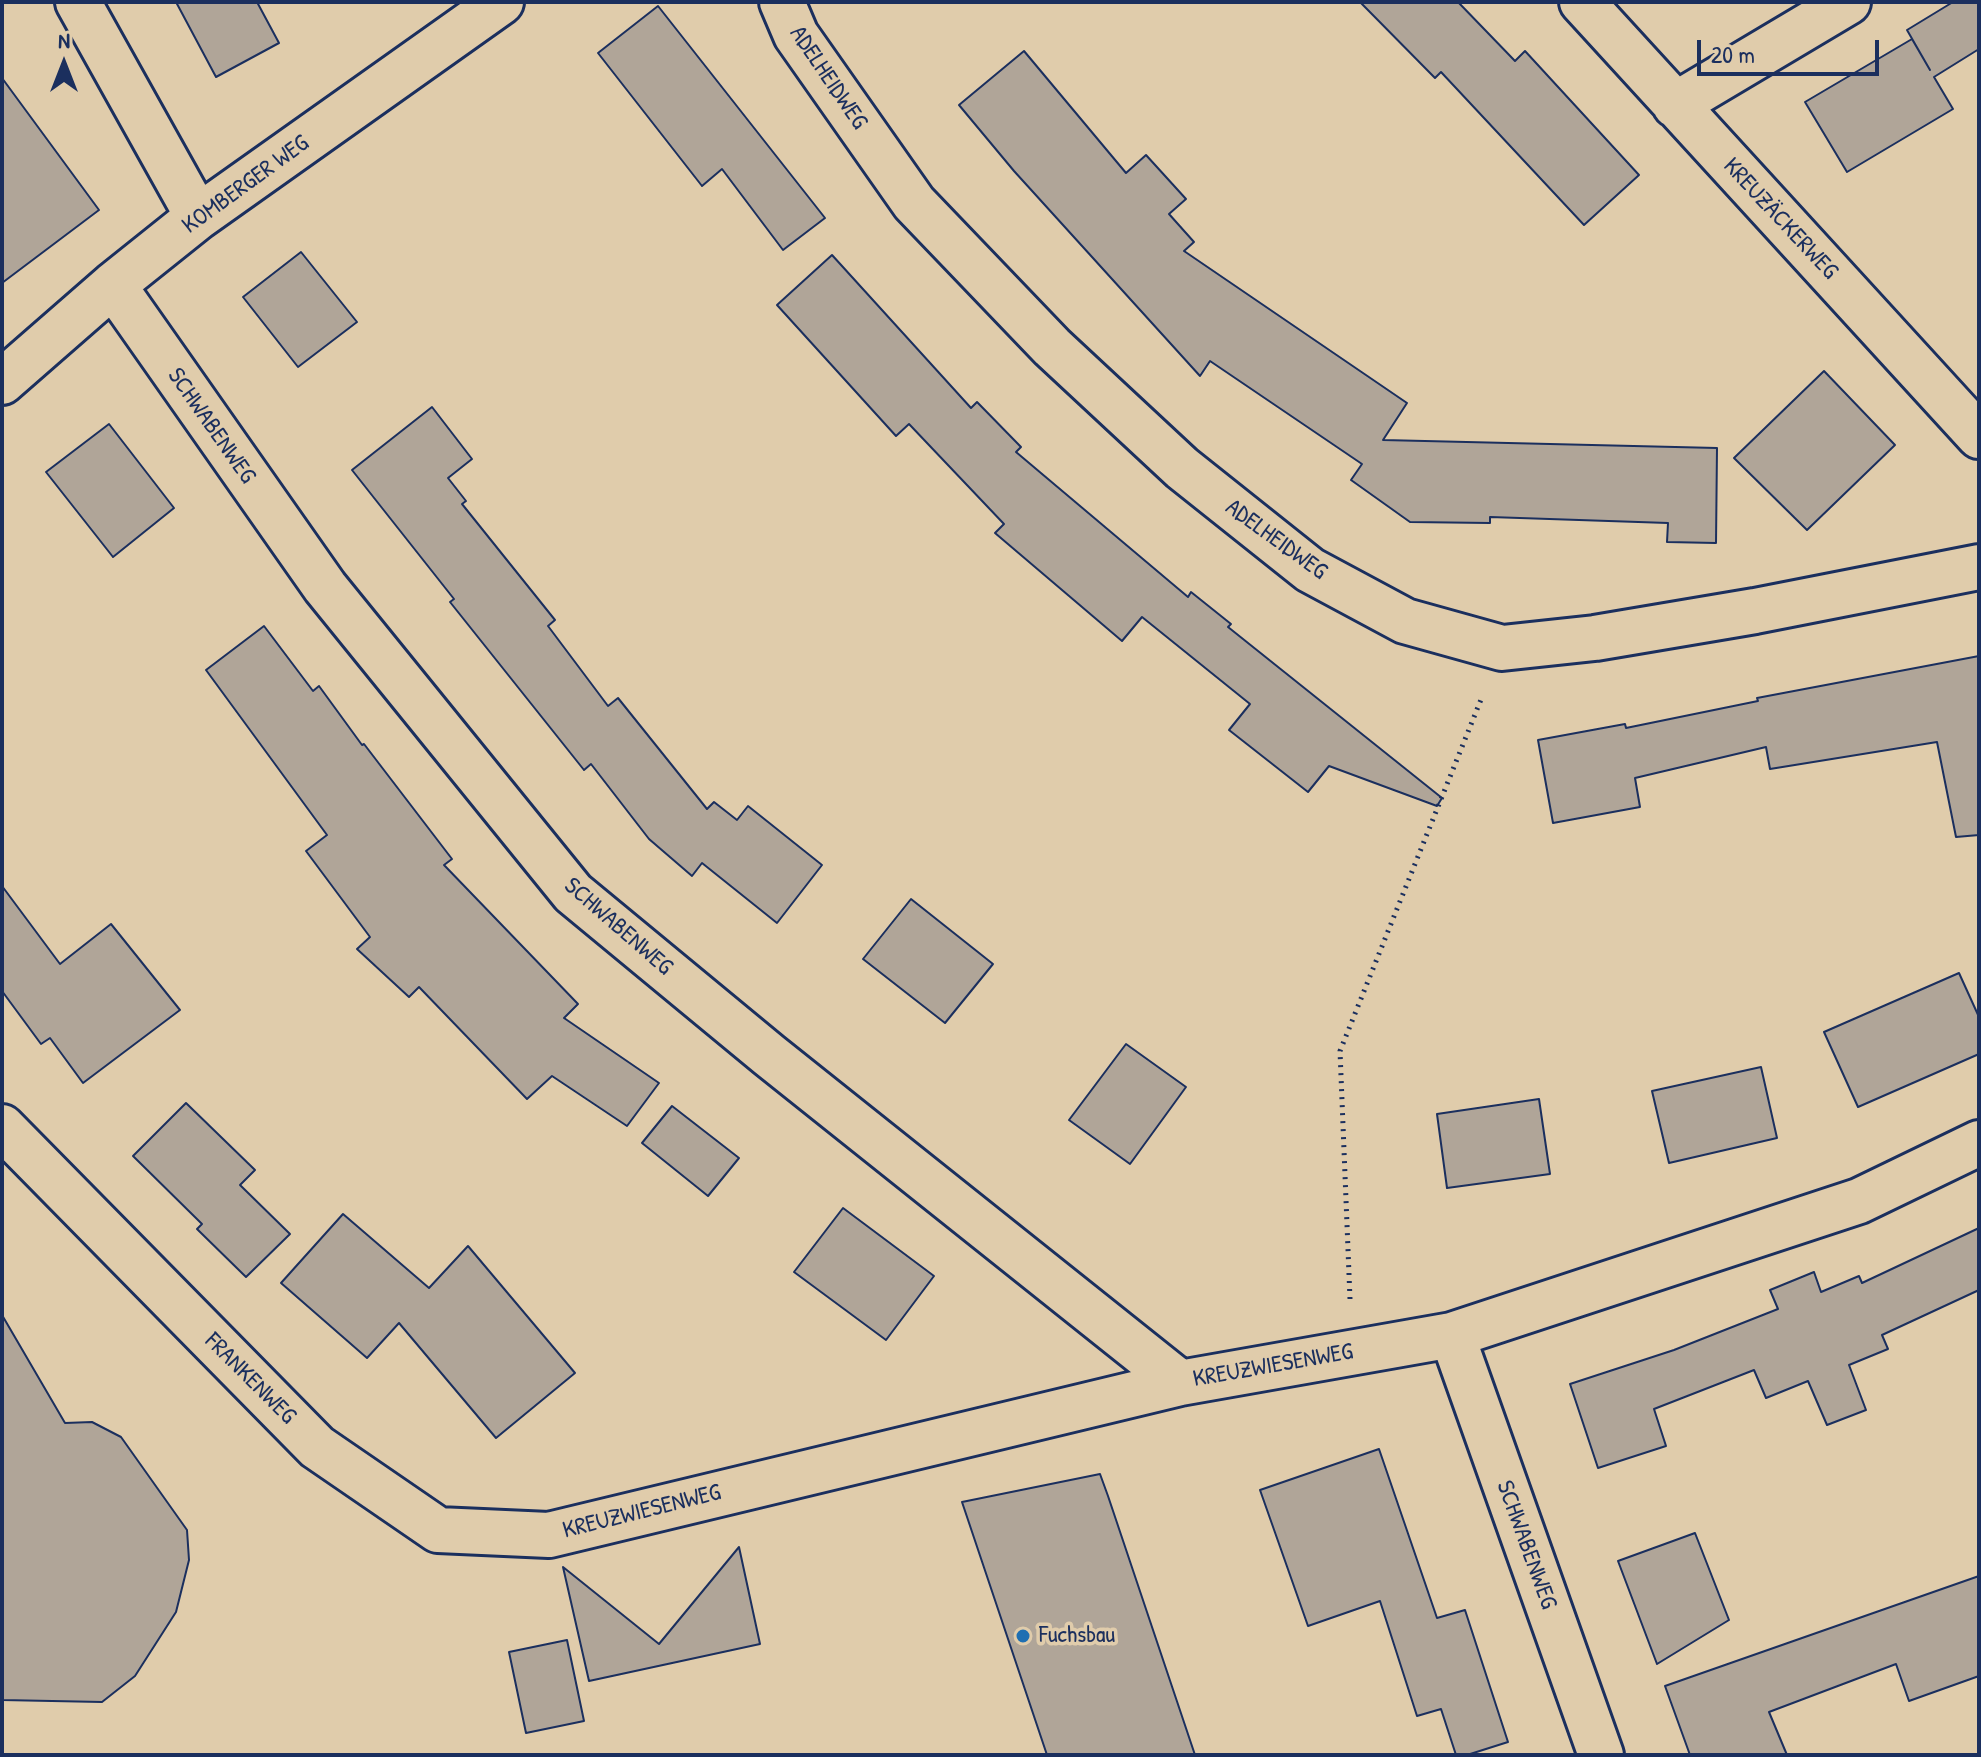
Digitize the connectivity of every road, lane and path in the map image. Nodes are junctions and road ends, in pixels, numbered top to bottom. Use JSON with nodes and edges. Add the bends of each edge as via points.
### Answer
{"nodes":[{"id":1,"x":78,"y":2,"type":"edge"},
{"id":2,"x":501,"y":2,"type":"edge"},
{"id":3,"x":782,"y":2,"type":"edge"},
{"id":4,"x":1582,"y":2,"type":"edge"},
{"id":5,"x":1848,"y":2,"type":"edge"},
{"id":6,"x":1675,"y":105,"type":"junction"},
{"id":7,"x":198,"y":217,"type":"junction"},
{"id":8,"x":113,"y":285,"type":"junction"},
{"id":9,"x":2,"y":382,"type":"edge"},
{"id":10,"x":1979,"y":436,"type":"edge"},
{"id":11,"x":1979,"y":567,"type":"edge"},
{"id":12,"x":1502,"y":648,"type":"junction"},
{"id":13,"x":2,"y":1127,"type":"edge"},
{"id":14,"x":1979,"y":1143,"type":"edge"},
{"id":15,"x":1452,"y":1335,"type":"junction"},
{"id":16,"x":1352,"y":1352,"type":"junction"},
{"id":17,"x":1180,"y":1383,"type":"junction"},
{"id":18,"x":549,"y":1535,"type":"joint"},
{"id":19,"x":1601,"y":1755,"type":"edge"}],
"edges":[{"from":1,"to":7,"type":"street"},
{"from":2,"to":7,"type":"street","name":"KOMBERGER WEG"},
{"from":3,"to":12,"type":"street","name":"ADELHEIDWEG","via":[[796,35],[914,203],[1052,347],[1182,468],[1310,570],[1405,621]]},
{"from":4,"to":6,"type":"street","name":"KREUZÄCKERWEG"},
{"from":5,"to":6,"type":"street"},
{"from":6,"to":10,"type":"street","name":"KREUZÄCKERWEG"},
{"from":7,"to":8,"type":"street","name":"KOMBERGER WEG"},
{"from":8,"to":9,"type":"street","name":"KOMBERGER WEG"},
{"from":8,"to":17,"type":"street","name":"SCHWABENWEG","via":[[325,587],[573,893]]},
{"from":11,"to":12,"type":"street","name":"ADELHEIDWEG","via":[[1755,611]]},
{"from":12,"to":16,"type":"path","via":[[1340,1051]]},
{"from":13,"to":18,"type":"street","name":"FRANKENWEG","via":[[317,1447],[438,1530]]},
{"from":14,"to":15,"type":"street","name":"KREUZWIESENWEG","via":[[1859,1201]]},
{"from":15,"to":16,"type":"street","name":"KREUZWIESENWEG"},
{"from":15,"to":19,"type":"street","name":"SCHWABENWEG"},
{"from":16,"to":17,"type":"street","name":"KREUZWIESENWEG"},
{"from":17,"to":18,"type":"street","name":"KREUZWIESENWEG"}]}
